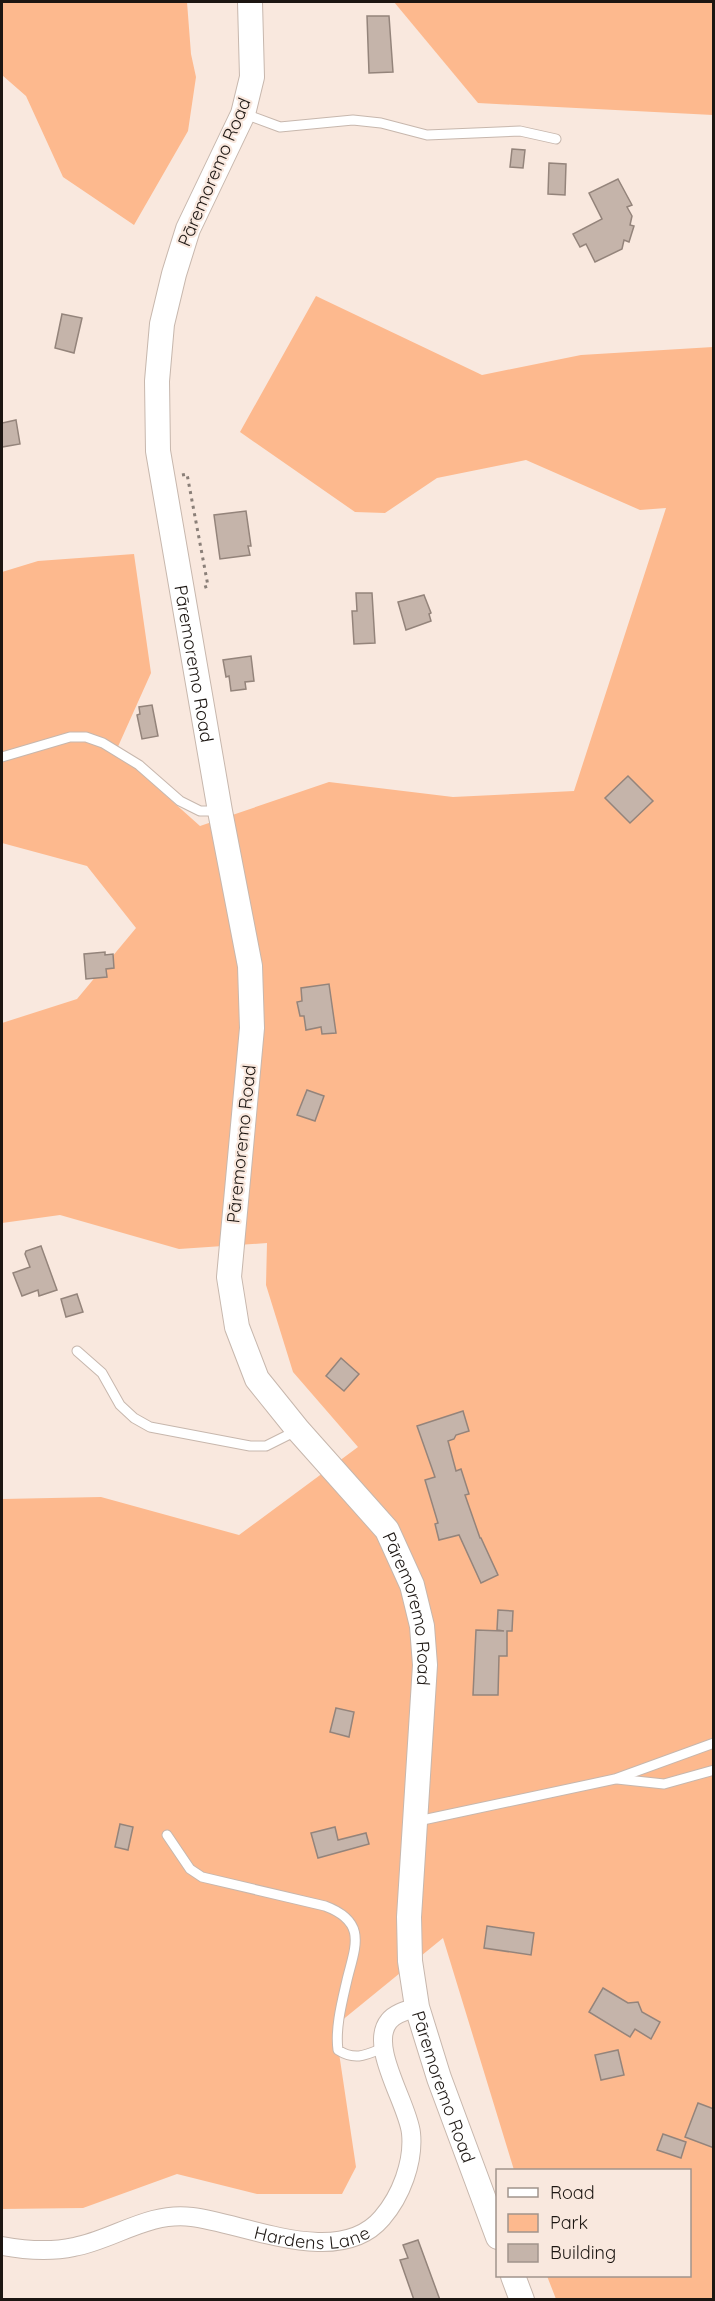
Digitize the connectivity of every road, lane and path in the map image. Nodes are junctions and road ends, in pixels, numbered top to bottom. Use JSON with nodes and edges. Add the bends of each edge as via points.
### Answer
{"nodes":[{"id":1,"x":250,"y":2,"type":"edge"},
{"id":2,"x":243,"y":114,"type":"junction"},
{"id":3,"x":556,"y":139,"type":"dead end"},
{"id":4,"x":2,"y":757,"type":"edge"},
{"id":5,"x":220,"y":811,"type":"junction"},
{"id":6,"x":77,"y":1351,"type":"dead end"},
{"id":7,"x":298,"y":1430,"type":"junction"},
{"id":8,"x":714,"y":1743,"type":"edge"},
{"id":9,"x":714,"y":1770,"type":"edge"},
{"id":10,"x":615,"y":1779,"type":"junction"},
{"id":11,"x":415,"y":1821,"type":"junction"},
{"id":12,"x":167,"y":1836,"type":"dead end"},
{"id":13,"x":417,"y":2007,"type":"junction"},
{"id":14,"x":383,"y":2048,"type":"junction"},
{"id":15,"x":496,"y":2232,"type":"edge"},
{"id":16,"x":2,"y":2246,"type":"edge"},
{"id":17,"x":513,"y":2277,"type":"edge"},
{"id":18,"x":522,"y":2300,"type":"edge"}],
"edges":[{"from":1,"to":2,"type":"street","name":"Pāremoremo Road","via":[[252,77]]},
{"from":2,"to":3,"type":"lane","via":[[280,127],[352,120],[427,135],[520,131]]},
{"from":2,"to":5,"type":"street","name":"Pāremoremo Road","via":[[188,229],[177,263],[162,324],[157,381],[158,451]]},
{"from":4,"to":5,"type":"lane","via":[[70,737],[86,737],[139,765],[180,801],[200,812]]},
{"from":5,"to":7,"type":"street","name":"Pāremoremo Road","via":[[250,966],[252,1028],[229,1277],[237,1327],[257,1379]]},
{"from":6,"to":7,"type":"lane","via":[[102,1372],[120,1405],[150,1427],[250,1446],[266,1446]]},
{"from":7,"to":11,"type":"street","name":"Pāremoremo Road","via":[[387,1530],[412,1585],[422,1626],[425,1665]]},
{"from":8,"to":10,"type":"lane"},
{"from":9,"to":10,"type":"lane","via":[[664,1784]]},
{"from":10,"to":11,"type":"lane"},
{"from":11,"to":13,"type":"street","name":"Pāremoremo Road","via":[[408,1940]]},
{"from":12,"to":14,"type":"lane","via":[[190,1869],[202,1877],[325,1906],[347,1919],[354,1930],[356,1951],[341,2011],[338,2050],[348,2057]]},
{"from":13,"to":14,"type":"street","via":[[389,2020]]},
{"from":13,"to":15,"type":"street","name":"Pāremoremo Road"},
{"from":14,"to":16,"type":"street","name":"Hardens Lane","via":[[411,2133],[408,2164],[398,2196],[381,2219],[357,2236],[332,2242],[304,2241],[190,2216],[153,2220],[74,2247],[23,2250]]},
{"from":17,"to":18,"type":"street"}]}
